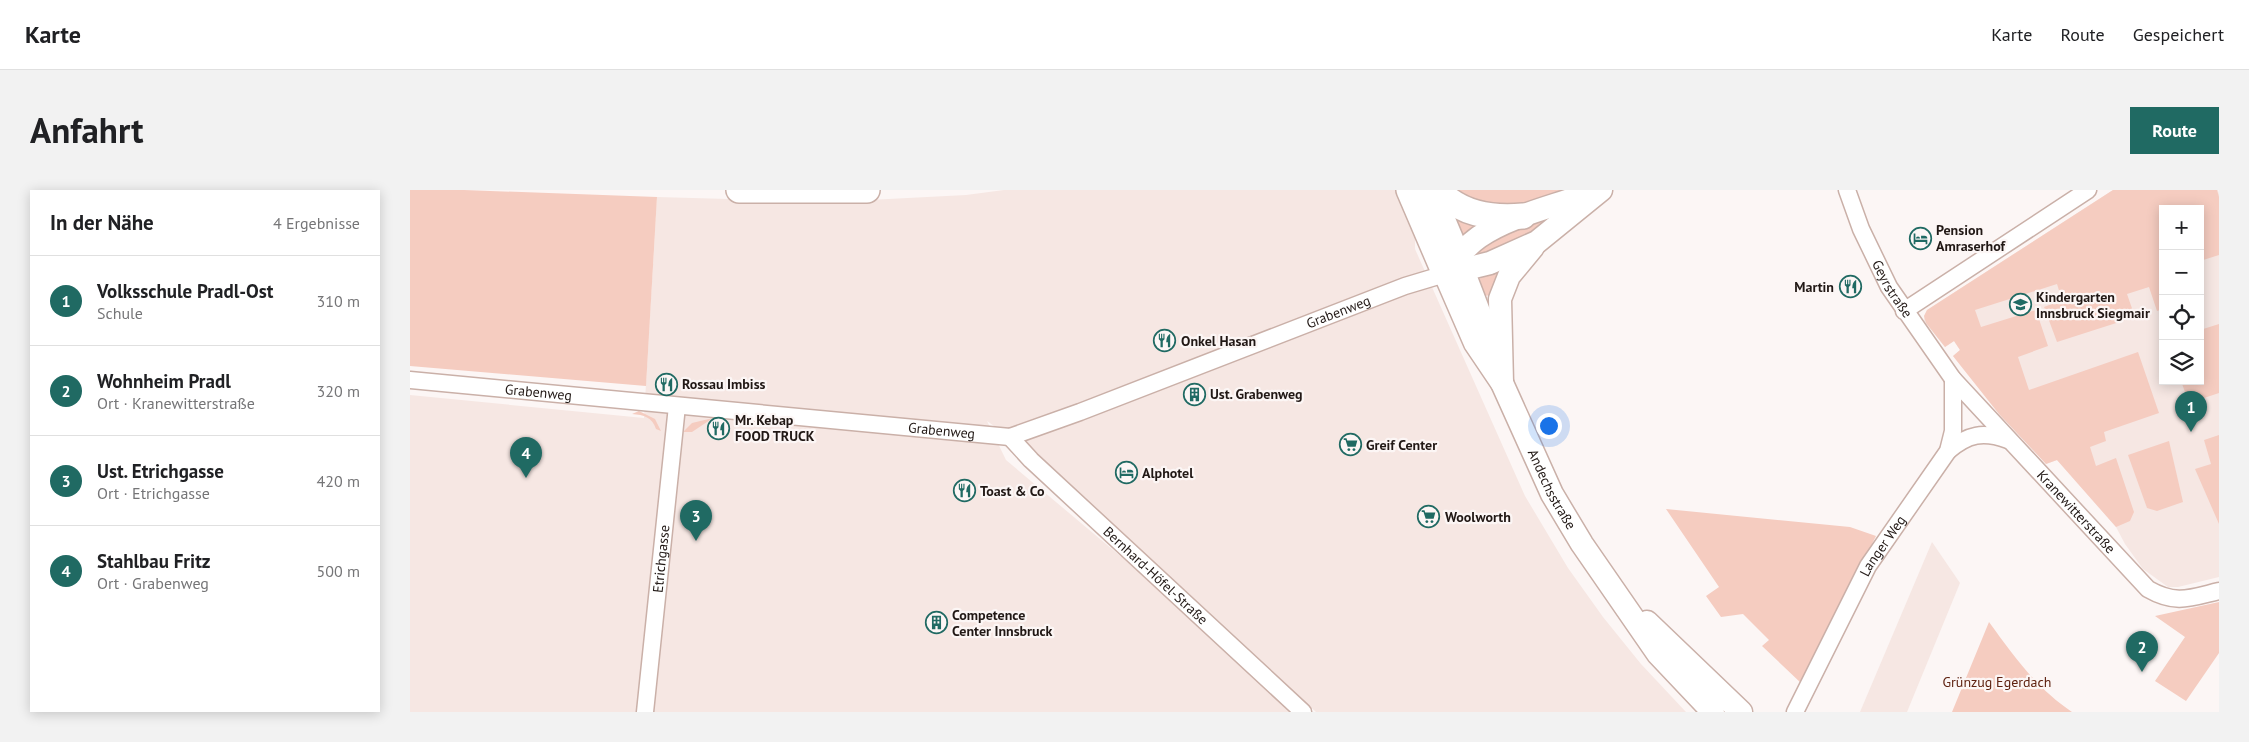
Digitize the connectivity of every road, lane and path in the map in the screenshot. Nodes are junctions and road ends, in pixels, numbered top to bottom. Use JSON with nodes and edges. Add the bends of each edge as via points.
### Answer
{"nodes":[{"id":1,"x":739,"y":190,"type":"edge"},
{"id":2,"x":867,"y":190,"type":"edge"},
{"id":3,"x":1409,"y":190,"type":"edge"},
{"id":4,"x":1430,"y":190,"type":"edge"},
{"id":5,"x":1438,"y":190,"type":"edge"},
{"id":6,"x":1601,"y":190,"type":"edge"},
{"id":7,"x":1847,"y":190,"type":"edge"},
{"id":8,"x":2088,"y":190,"type":"edge"},
{"id":9,"x":1523,"y":216,"type":"junction"},
{"id":10,"x":1536,"y":242,"type":"junction"},
{"id":11,"x":1459,"y":272,"type":"junction"},
{"id":12,"x":1904,"y":311,"type":"junction"},
{"id":13,"x":1953,"y":379,"type":"junction"},
{"id":14,"x":410,"y":380,"type":"edge"},
{"id":15,"x":1502,"y":383,"type":"junction"},
{"id":16,"x":677,"y":406,"type":"junction"},
{"id":17,"x":1010,"y":437,"type":"junction"},
{"id":18,"x":2011,"y":442,"type":"junction"},
{"id":19,"x":1948,"y":451,"type":"junction"},
{"id":20,"x":1614,"y":590,"type":"junction"},
{"id":21,"x":2219,"y":591,"type":"edge"},
{"id":22,"x":645,"y":712,"type":"edge"},
{"id":23,"x":1303,"y":712,"type":"edge"},
{"id":24,"x":1713,"y":712,"type":"edge"},
{"id":25,"x":1741,"y":712,"type":"edge"},
{"id":26,"x":1795,"y":712,"type":"edge"}],
"edges":[{"from":1,"to":2,"type":"main road"},
{"from":3,"to":11,"type":"main road"},
{"from":4,"to":11,"type":"main road"},
{"from":5,"to":9,"type":"main road","via":[[1461,208],[1479,215]]},
{"from":6,"to":9,"type":"main road"},
{"from":6,"to":10,"type":"main road"},
{"from":7,"to":12,"type":"street","name":"Geyrstraße","via":[[1875,260]]},
{"from":8,"to":12,"type":"street"},
{"from":9,"to":11,"type":"main road","via":[[1480,236]]},
{"from":10,"to":11,"type":"main road","via":[[1490,263]]},
{"from":10,"to":15,"type":"main road","via":[[1509,276],[1500,299]]},
{"from":11,"to":15,"type":"main road","name":"Andechsstraße","via":[[1492,340]]},
{"from":11,"to":15,"type":"main road","name":"Andechsstraße","via":[[1475,343]]},
{"from":11,"to":17,"type":"street","name":"Grabenweg","via":[[1405,286]]},
{"from":12,"to":13,"type":"street","name":"Geyrstraße"},
{"from":13,"to":18,"type":"street","name":"Kranewitterstraße"},
{"from":13,"to":19,"type":"street","name":"Langer Weg","via":[[1953,431]]},
{"from":14,"to":16,"type":"street","name":"Grabenweg"},
{"from":15,"to":20,"type":"main road","name":"Andechsstraße","via":[[1552,494]]},
{"from":16,"to":17,"type":"street","name":"Grabenweg"},
{"from":16,"to":22,"type":"street","name":"Etrichgasse"},
{"from":17,"to":23,"type":"street","name":"Bernhard-Höfel-Straße"},
{"from":18,"to":19,"type":"street","via":[[1991,434],[1971,436]]},
{"from":18,"to":21,"type":"street","name":"Kranewitterstraße","via":[[2148,589],[2164,598],[2185,599]]},
{"from":19,"to":26,"type":"street","name":"Langer Weg","via":[[1868,566]]},
{"from":20,"to":24,"type":"main road","name":"Andechsstraße","via":[[1658,654]]},
{"from":20,"to":25,"type":"main road","name":"Andechsstraße"}]}
